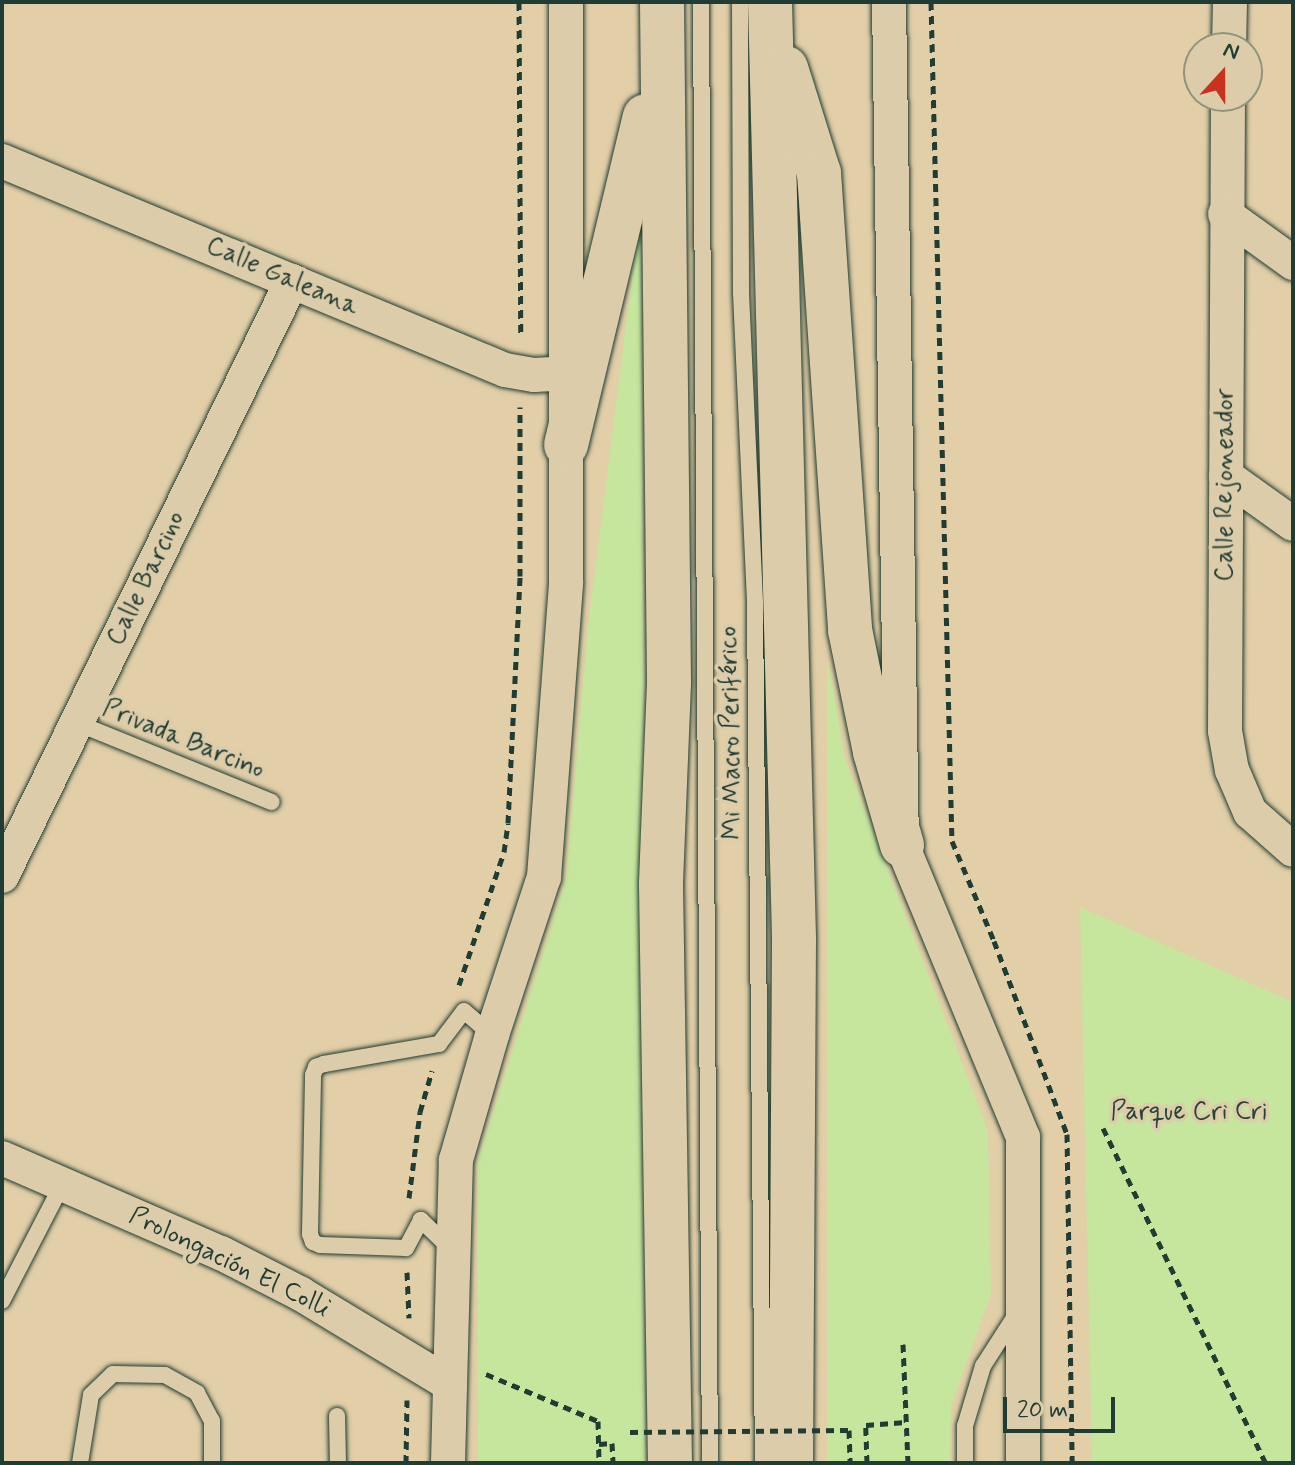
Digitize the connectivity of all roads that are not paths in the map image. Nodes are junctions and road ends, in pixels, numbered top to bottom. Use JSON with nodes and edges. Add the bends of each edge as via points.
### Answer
{"nodes":[{"id":1,"x":566,"y":2,"type":"edge"},
{"id":2,"x":701,"y":2,"type":"edge"},
{"id":3,"x":889,"y":2,"type":"edge"},
{"id":4,"x":1230,"y":2,"type":"edge"},
{"id":5,"x":760,"y":7,"type":"edge"},
{"id":6,"x":662,"y":23,"type":"edge"},
{"id":7,"x":1229,"y":32,"type":"edge"},
{"id":8,"x":1228,"y":112,"type":"edge"},
{"id":9,"x":2,"y":161,"type":"edge"},
{"id":10,"x":1225,"y":214,"type":"junction"},
{"id":11,"x":1293,"y":263,"type":"edge"},
{"id":12,"x":292,"y":281,"type":"junction"},
{"id":13,"x":567,"y":373,"type":"junction"},
{"id":14,"x":566,"y":445,"type":"junction"},
{"id":15,"x":1226,"y":476,"type":"junction"},
{"id":16,"x":1293,"y":524,"type":"edge"},
{"id":17,"x":77,"y":723,"type":"junction"},
{"id":18,"x":272,"y":802,"type":"dead end"},
{"id":19,"x":902,"y":845,"type":"junction"},
{"id":20,"x":1293,"y":850,"type":"edge"},
{"id":21,"x":2,"y":876,"type":"edge"},
{"id":22,"x":492,"y":1035,"type":"junction"},
{"id":23,"x":2,"y":1158,"type":"edge"},
{"id":24,"x":62,"y":1185,"type":"junction"},
{"id":25,"x":453,"y":1252,"type":"junction"},
{"id":26,"x":2,"y":1301,"type":"edge"},
{"id":27,"x":1022,"y":1305,"type":"junction"},
{"id":28,"x":431,"y":1366,"type":"junction"},
{"id":29,"x":337,"y":1416,"type":"dead end"},
{"id":30,"x":452,"y":1454,"type":"edge"},
{"id":31,"x":80,"y":1463,"type":"edge"},
{"id":32,"x":212,"y":1463,"type":"edge"},
{"id":33,"x":338,"y":1463,"type":"edge"},
{"id":34,"x":670,"y":1463,"type":"edge"},
{"id":35,"x":710,"y":1463,"type":"edge"},
{"id":36,"x":763,"y":1463,"type":"edge"},
{"id":37,"x":791,"y":1463,"type":"edge"},
{"id":38,"x":965,"y":1463,"type":"edge"},
{"id":39,"x":1023,"y":1463,"type":"edge"}],
"edges":[{"from":1,"to":13,"type":"street"},
{"from":2,"to":35,"type":"lane","name":"Mi Macro Periférico"},
{"from":3,"to":19,"type":"street"},
{"from":4,"to":7,"type":"street"},
{"from":5,"to":19,"type":"highway","via":[[819,173],[850,630],[875,752]]},
{"from":5,"to":36,"type":"lane","name":"Mi Macro Periférico","via":[[741,293],[755,604]]},
{"from":5,"to":37,"type":"highway","via":[[794,940]]},
{"from":6,"to":14,"type":"highway"},
{"from":6,"to":34,"type":"highway","via":[[669,683],[661,885]]},
{"from":8,"to":10,"type":"street","name":"Calle Rejoneador"},
{"from":9,"to":12,"type":"street","name":"Calle Galeana"},
{"from":10,"to":11,"type":"street"},
{"from":10,"to":15,"type":"street","name":"Calle Rejoneador"},
{"from":12,"to":13,"type":"street","name":"Calle Galeana","via":[[520,373]]},
{"from":12,"to":17,"type":"street","name":"Calle Barcino"},
{"from":13,"to":14,"type":"street"},
{"from":14,"to":22,"type":"street","via":[[566,584],[544,877]]},
{"from":15,"to":16,"type":"street"},
{"from":15,"to":20,"type":"street","name":"Calle Rejoneador","via":[[1225,731],[1232,770],[1250,812]]},
{"from":17,"to":18,"type":"lane","name":"Privada Barcino"},
{"from":17,"to":21,"type":"street","name":"Calle Barcino"},
{"from":19,"to":27,"type":"street","via":[[1023,1137]]},
{"from":22,"to":25,"type":"street","via":[[456,1160]]},
{"from":22,"to":25,"type":"lane","via":[[464,1011],[439,1044],[324,1064],[313,1075],[313,1242],[406,1248],[421,1220]]},
{"from":23,"to":24,"type":"street","name":"Prolongación El Colli"},
{"from":24,"to":26,"type":"lane"},
{"from":24,"to":28,"type":"street","name":"Prolongación El Colli","via":[[221,1253]]},
{"from":25,"to":28,"type":"street"},
{"from":27,"to":38,"type":"lane","via":[[983,1366],[965,1426]]},
{"from":27,"to":39,"type":"street"},
{"from":28,"to":30,"type":"street"},
{"from":29,"to":33,"type":"lane"},
{"from":31,"to":32,"type":"lane","via":[[91,1395],[113,1374],[165,1375],[197,1393],[212,1421]]}]}
